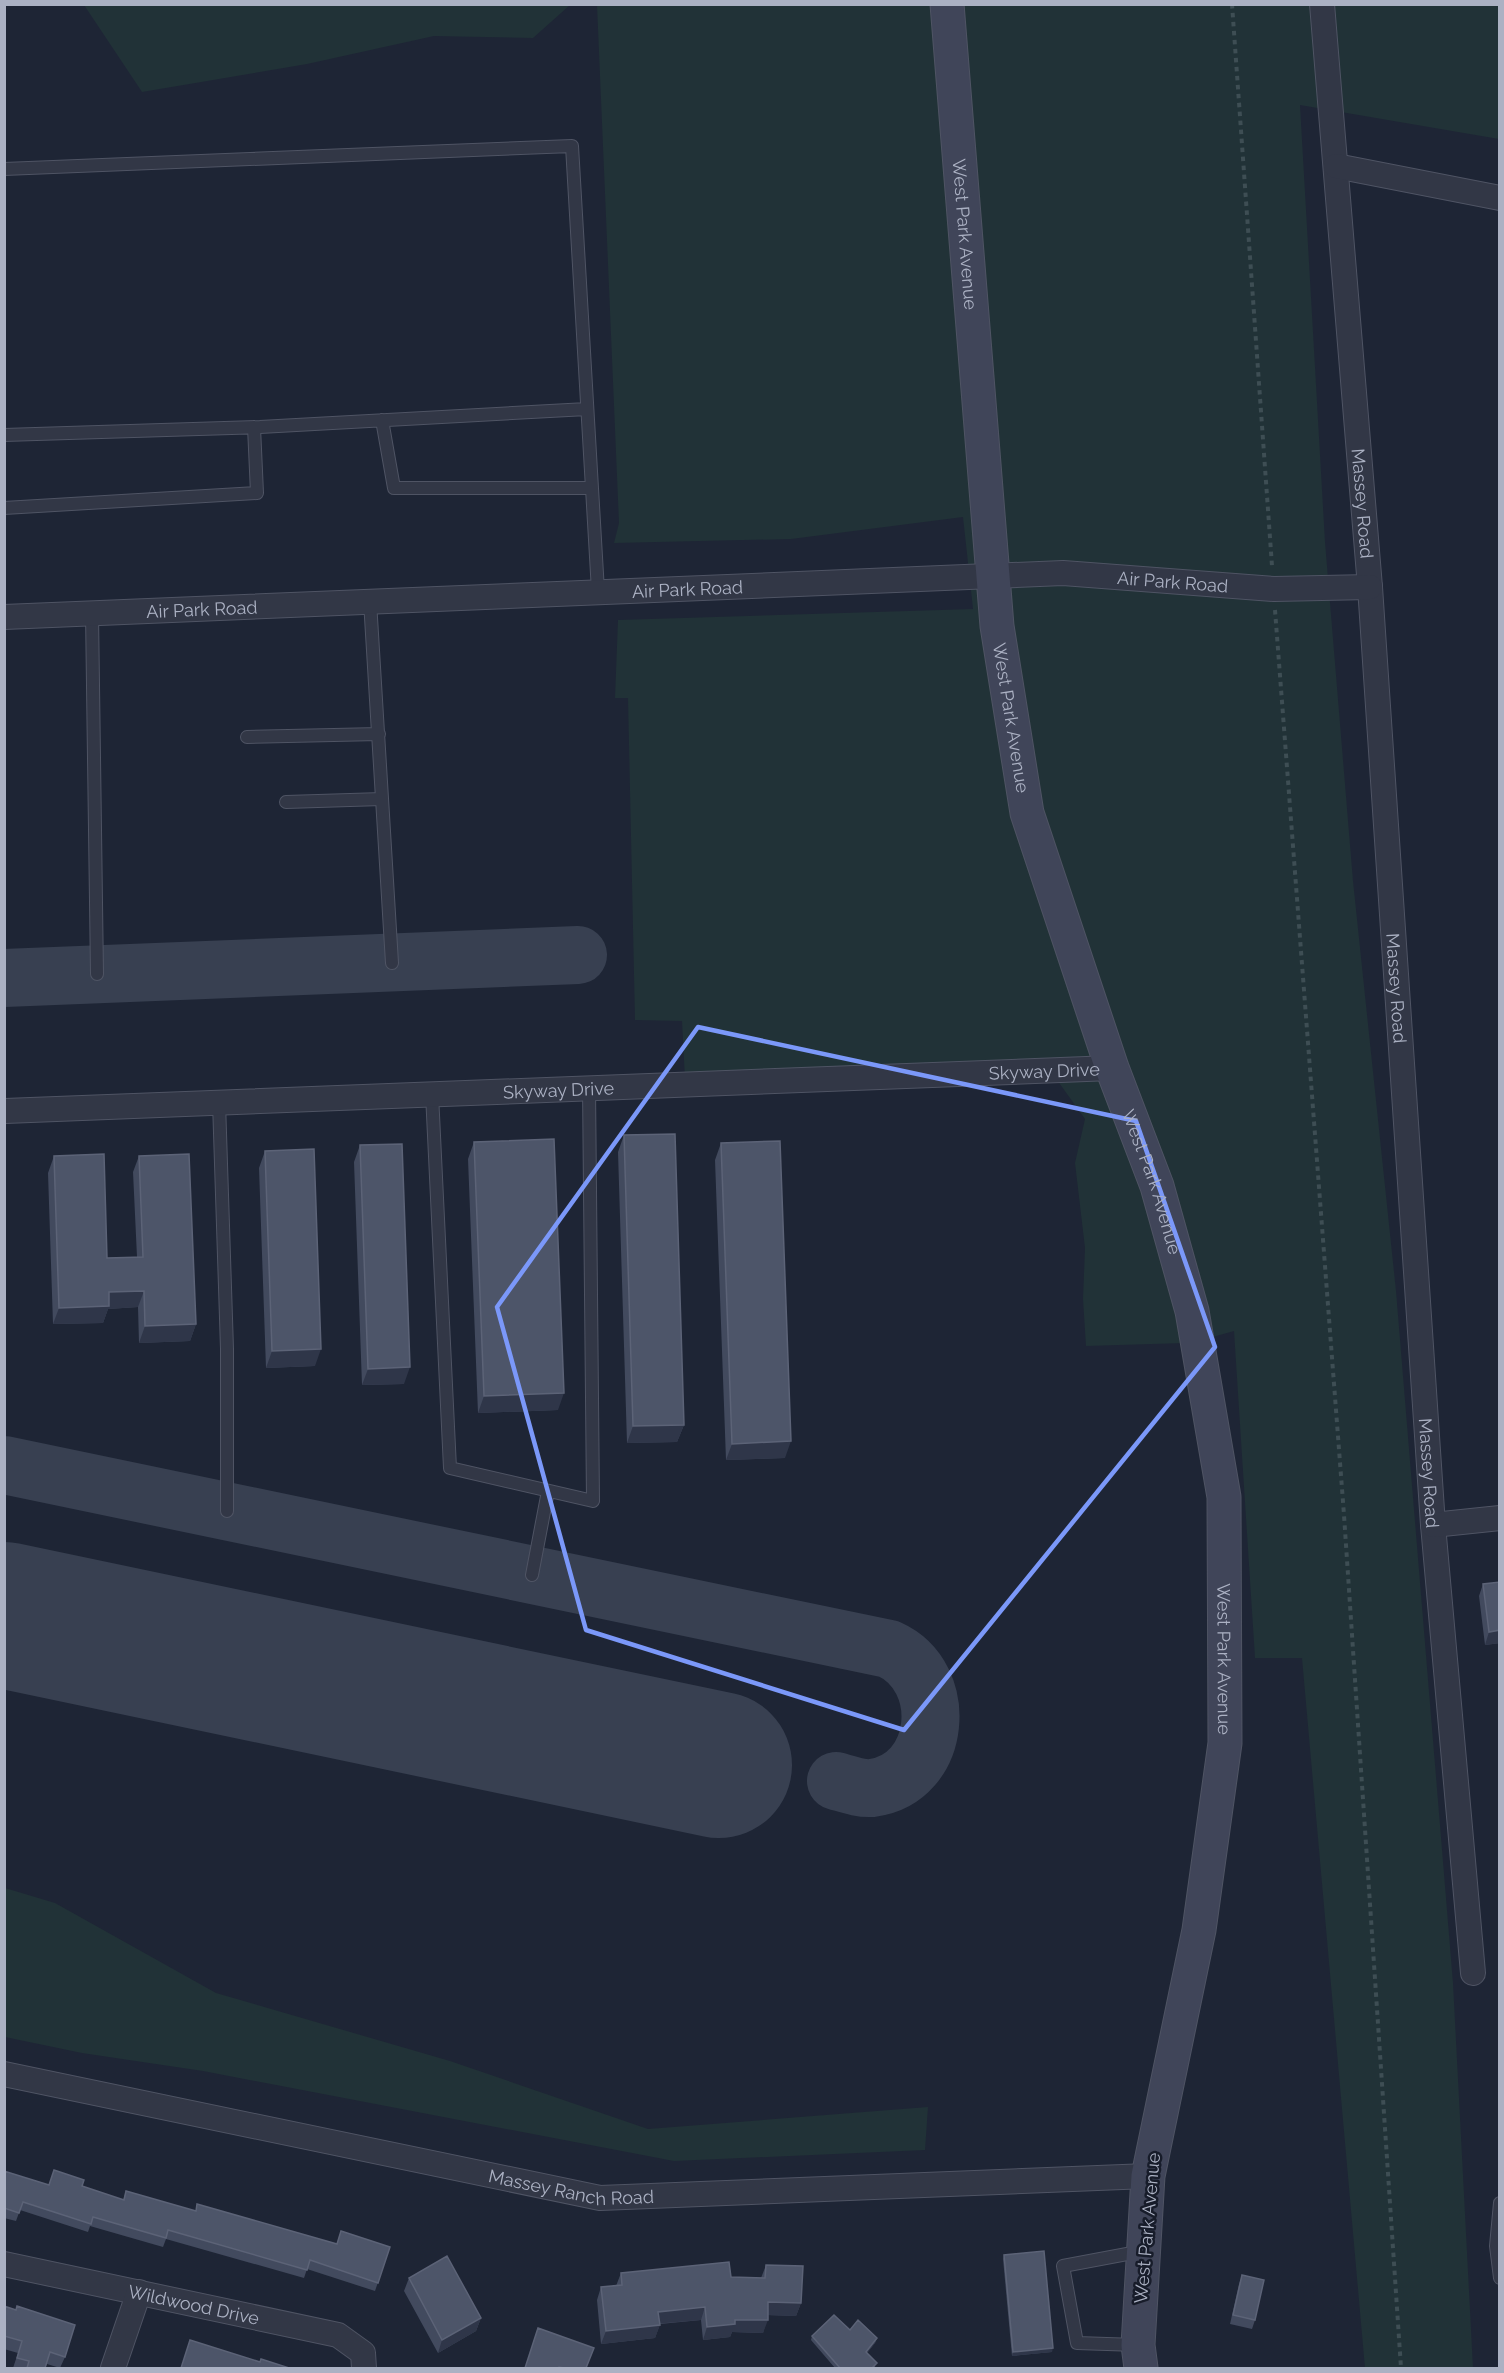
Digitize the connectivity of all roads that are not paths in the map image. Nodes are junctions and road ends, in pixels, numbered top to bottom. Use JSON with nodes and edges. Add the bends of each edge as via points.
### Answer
{"nodes":[{"id":1,"x":947,"y":4,"type":"edge"},
{"id":2,"x":1322,"y":4,"type":"edge"},
{"id":3,"x":1336,"y":166,"type":"junction"},
{"id":4,"x":4,"y":169,"type":"edge"},
{"id":5,"x":1500,"y":198,"type":"edge"},
{"id":6,"x":587,"y":409,"type":"junction"},
{"id":7,"x":382,"y":420,"type":"junction"},
{"id":8,"x":254,"y":427,"type":"junction"},
{"id":9,"x":4,"y":435,"type":"edge"},
{"id":10,"x":592,"y":488,"type":"junction"},
{"id":11,"x":4,"y":508,"type":"edge"},
{"id":12,"x":993,"y":575,"type":"junction"},
{"id":13,"x":1370,"y":587,"type":"junction"},
{"id":14,"x":598,"y":591,"type":"junction"},
{"id":15,"x":370,"y":601,"type":"junction"},
{"id":16,"x":92,"y":613,"type":"junction"},
{"id":17,"x":4,"y":617,"type":"edge"},
{"id":18,"x":379,"y":734,"type":"junction"},
{"id":19,"x":247,"y":738,"type":"dead end"},
{"id":20,"x":382,"y":799,"type":"junction"},
{"id":21,"x":285,"y":802,"type":"dead end"},
{"id":22,"x":392,"y":963,"type":"dead end"},
{"id":23,"x":98,"y":974,"type":"dead end"},
{"id":24,"x":1112,"y":1068,"type":"junction"},
{"id":25,"x":589,"y":1087,"type":"junction"},
{"id":26,"x":432,"y":1094,"type":"junction"},
{"id":27,"x":219,"y":1102,"type":"junction"},
{"id":28,"x":5,"y":1111,"type":"edge"},
{"id":29,"x":548,"y":1491,"type":"junction"},
{"id":30,"x":227,"y":1511,"type":"dead end"},
{"id":31,"x":1500,"y":1518,"type":"edge"},
{"id":32,"x":1433,"y":1525,"type":"junction"},
{"id":33,"x":532,"y":1575,"type":"dead end"},
{"id":34,"x":1473,"y":1973,"type":"dead end"},
{"id":35,"x":4,"y":2074,"type":"edge"},
{"id":36,"x":1148,"y":2176,"type":"junction"},
{"id":37,"x":1500,"y":2203,"type":"edge"},
{"id":38,"x":1144,"y":2251,"type":"junction"},
{"id":39,"x":4,"y":2264,"type":"edge"},
{"id":40,"x":1500,"y":2278,"type":"edge"},
{"id":41,"x":139,"y":2292,"type":"junction"},
{"id":42,"x":1139,"y":2357,"type":"edge"},
{"id":43,"x":113,"y":2368,"type":"edge"},
{"id":44,"x":364,"y":2368,"type":"edge"}],
"edges":[{"from":1,"to":12,"type":"street","name":"West Park Avenue"},
{"from":2,"to":3,"type":"street","name":"Massey Road"},
{"from":3,"to":5,"type":"street"},
{"from":3,"to":13,"type":"street","name":"Massey Road"},
{"from":4,"to":6,"type":"lane","via":[[572,146]]},
{"from":6,"to":7,"type":"lane"},
{"from":6,"to":10,"type":"lane"},
{"from":7,"to":8,"type":"lane"},
{"from":7,"to":10,"type":"lane","via":[[394,488]]},
{"from":8,"to":9,"type":"lane"},
{"from":8,"to":11,"type":"lane","via":[[257,493]]},
{"from":10,"to":14,"type":"lane"},
{"from":12,"to":13,"type":"street","name":"Air Park Road","via":[[1063,573],[1274,589]]},
{"from":12,"to":14,"type":"street","name":"Air Park Road"},
{"from":12,"to":24,"type":"street","name":"West Park Avenue","via":[[996,626],[1027,813]]},
{"from":13,"to":32,"type":"street","name":"Massey Road"},
{"from":14,"to":15,"type":"street","name":"Air Park Road"},
{"from":15,"to":16,"type":"street","name":"Air Park Road"},
{"from":15,"to":18,"type":"lane"},
{"from":16,"to":17,"type":"street","name":"Air Park Road"},
{"from":16,"to":23,"type":"lane"},
{"from":18,"to":19,"type":"lane"},
{"from":18,"to":20,"type":"lane"},
{"from":20,"to":21,"type":"lane"},
{"from":20,"to":22,"type":"lane"},
{"from":24,"to":25,"type":"street","name":"Skyway Drive"},
{"from":24,"to":36,"type":"street","name":"West Park Avenue","via":[[1157,1186],[1192,1311],[1224,1497],[1225,1743],[1198,1930]]},
{"from":25,"to":26,"type":"street","name":"Skyway Drive"},
{"from":25,"to":29,"type":"lane","via":[[593,1501]]},
{"from":26,"to":27,"type":"street","name":"Skyway Drive"},
{"from":26,"to":29,"type":"lane","via":[[450,1468]]},
{"from":27,"to":28,"type":"street","name":"Skyway Drive"},
{"from":27,"to":30,"type":"lane","via":[[227,1349]]},
{"from":29,"to":33,"type":"lane"},
{"from":31,"to":32,"type":"street"},
{"from":32,"to":34,"type":"street","name":"Massey Road"},
{"from":35,"to":36,"type":"street","name":"Massey Ranch Road","via":[[600,2198]]},
{"from":36,"to":38,"type":"street","name":"West Park Avenue"},
{"from":37,"to":40,"type":"lane","via":[[1496,2246]]},
{"from":38,"to":42,"type":"street","name":"West Park Avenue"},
{"from":38,"to":42,"type":"lane","via":[[1063,2266],[1077,2343]]},
{"from":39,"to":41,"type":"street","name":"Wildwood Drive"},
{"from":41,"to":43,"type":"street"},
{"from":41,"to":44,"type":"street","name":"Wildwood Drive","via":[[338,2335],[363,2353]]}]}
